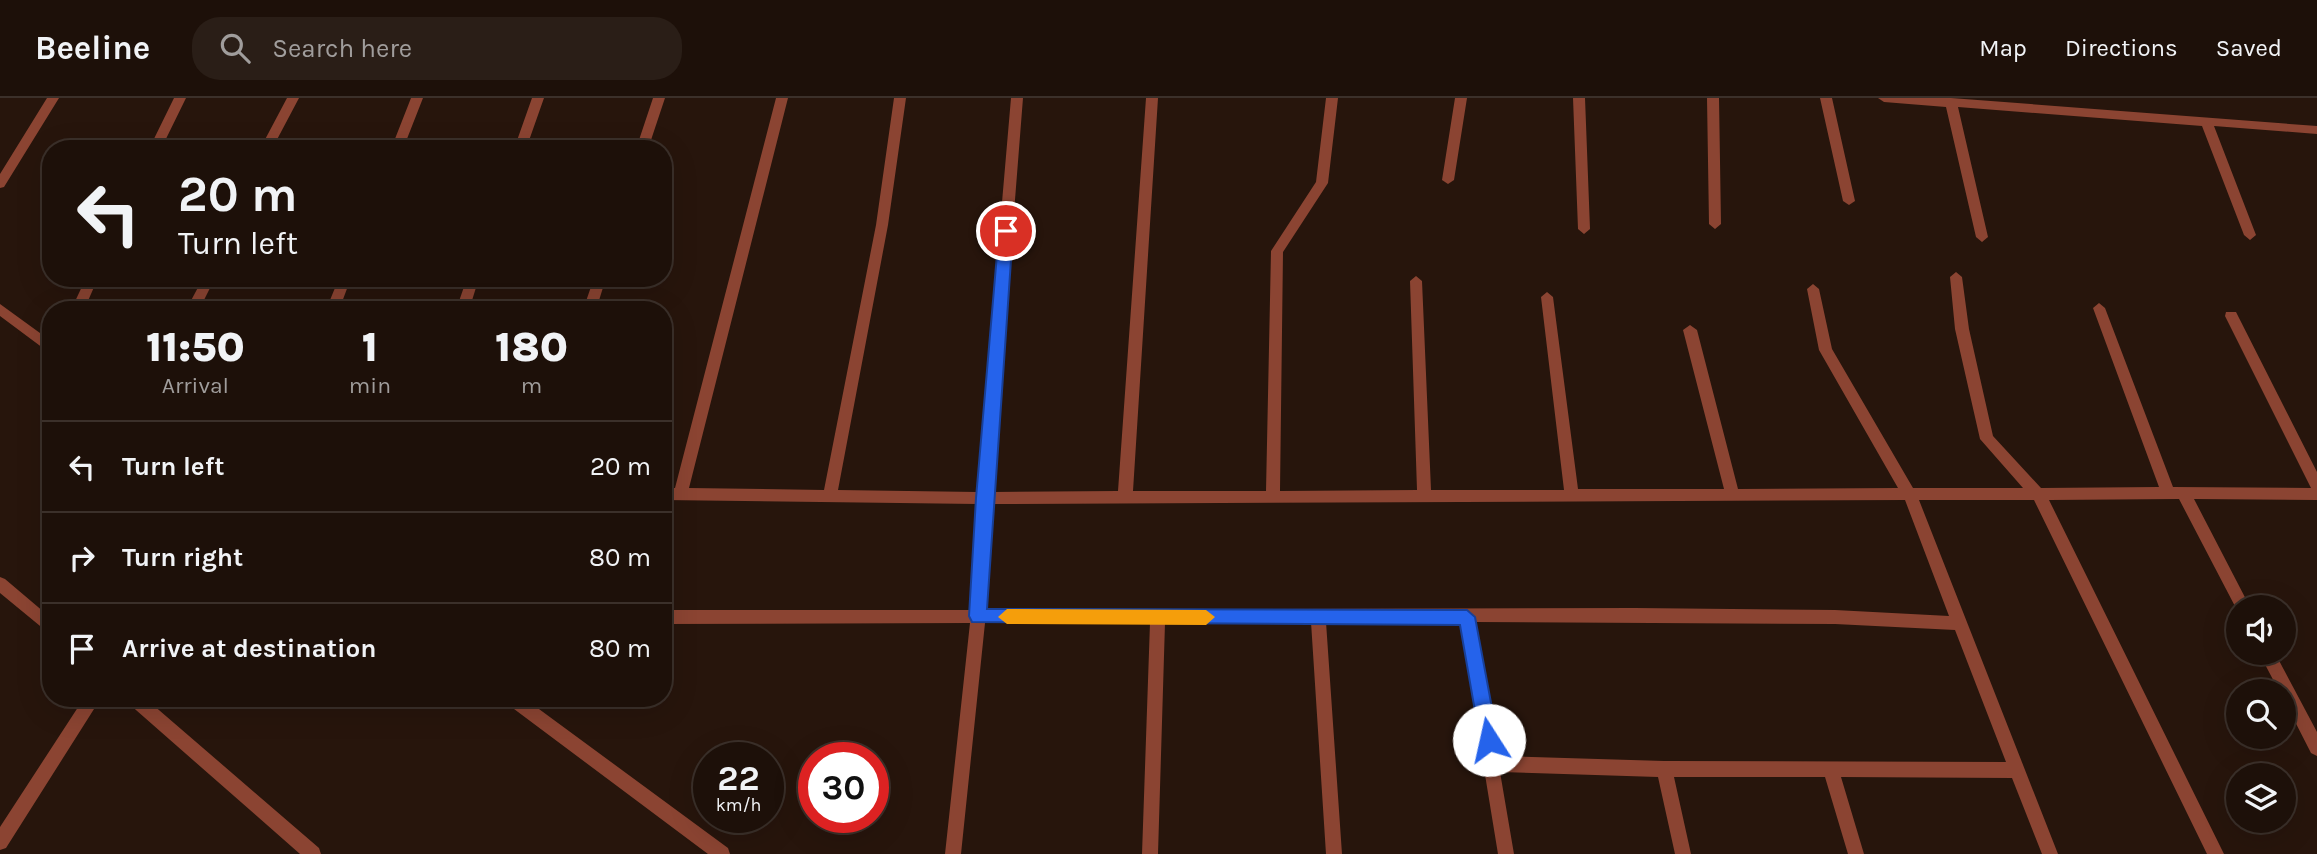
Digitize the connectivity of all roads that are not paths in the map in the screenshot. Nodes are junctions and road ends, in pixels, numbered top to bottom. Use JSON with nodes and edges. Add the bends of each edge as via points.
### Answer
{"nodes":[{"id":1,"x":53,"y":98,"type":"edge"},
{"id":2,"x":180,"y":98,"type":"edge"},
{"id":3,"x":293,"y":98,"type":"edge"},
{"id":4,"x":417,"y":98,"type":"edge"},
{"id":5,"x":538,"y":98,"type":"edge"},
{"id":6,"x":659,"y":98,"type":"edge"},
{"id":7,"x":782,"y":98,"type":"edge"},
{"id":8,"x":900,"y":98,"type":"edge"},
{"id":9,"x":1017,"y":98,"type":"edge"},
{"id":10,"x":1152,"y":98,"type":"edge"},
{"id":11,"x":1332,"y":98,"type":"edge"},
{"id":12,"x":1461,"y":98,"type":"edge"},
{"id":13,"x":1579,"y":98,"type":"edge"},
{"id":14,"x":1713,"y":98,"type":"edge"},
{"id":15,"x":1826,"y":98,"type":"edge"},
{"id":16,"x":1884,"y":98,"type":"edge"},
{"id":17,"x":1951,"y":102,"type":"junction"},
{"id":18,"x":2206,"y":122,"type":"junction"},
{"id":19,"x":2317,"y":130,"type":"edge"},
{"id":20,"x":159,"y":140,"type":"edge"},
{"id":21,"x":271,"y":140,"type":"edge"},
{"id":22,"x":401,"y":140,"type":"edge"},
{"id":23,"x":523,"y":140,"type":"edge"},
{"id":24,"x":645,"y":140,"type":"edge"},
{"id":25,"x":1448,"y":180,"type":"dead end"},
{"id":26,"x":0,"y":184,"type":"edge"},
{"id":27,"x":1849,"y":201,"type":"dead end"},
{"id":28,"x":1715,"y":223,"type":"dead end"},
{"id":29,"x":1584,"y":229,"type":"dead end"},
{"id":30,"x":2250,"y":235,"type":"dead end"},
{"id":31,"x":1982,"y":237,"type":"dead end"},
{"id":32,"x":1956,"y":276,"type":"dead end"},
{"id":33,"x":1416,"y":281,"type":"dead end"},
{"id":34,"x":1813,"y":289,"type":"dead end"},
{"id":35,"x":1547,"y":297,"type":"dead end"},
{"id":36,"x":2099,"y":307,"type":"dead end"},
{"id":37,"x":0,"y":309,"type":"edge"},
{"id":38,"x":2231,"y":316,"type":"dead end"},
{"id":39,"x":1690,"y":330,"type":"dead end"},
{"id":40,"x":42,"y":342,"type":"edge"},
{"id":41,"x":2317,"y":486,"type":"edge"},
{"id":42,"x":2176,"y":493,"type":"junction"},
{"id":43,"x":672,"y":494,"type":"edge"},
{"id":44,"x":681,"y":494,"type":"junction"},
{"id":45,"x":2317,"y":494,"type":"edge"},
{"id":46,"x":830,"y":496,"type":"junction"},
{"id":47,"x":1733,"y":496,"type":"junction"},
{"id":48,"x":1910,"y":496,"type":"junction"},
{"id":49,"x":2040,"y":496,"type":"junction"},
{"id":50,"x":1273,"y":497,"type":"junction"},
{"id":51,"x":1424,"y":497,"type":"junction"},
{"id":52,"x":1572,"y":497,"type":"junction"},
{"id":53,"x":984,"y":498,"type":"junction"},
{"id":54,"x":1125,"y":498,"type":"junction"},
{"id":55,"x":0,"y":584,"type":"edge"},
{"id":56,"x":2236,"y":595,"type":"edge"},
{"id":57,"x":978,"y":616,"type":"junction"},
{"id":58,"x":1318,"y":616,"type":"junction"},
{"id":59,"x":672,"y":617,"type":"edge"},
{"id":60,"x":1467,"y":617,"type":"junction"},
{"id":61,"x":1158,"y":618,"type":"junction"},
{"id":62,"x":42,"y":620,"type":"edge"},
{"id":63,"x":1960,"y":623,"type":"junction"},
{"id":64,"x":2273,"y":665,"type":"edge"},
{"id":65,"x":87,"y":707,"type":"edge"},
{"id":66,"x":143,"y":707,"type":"edge"},
{"id":67,"x":523,"y":707,"type":"edge"},
{"id":68,"x":2317,"y":748,"type":"edge"},
{"id":69,"x":1493,"y":764,"type":"junction"},
{"id":70,"x":1831,"y":768,"type":"junction"},
{"id":71,"x":1664,"y":769,"type":"junction"},
{"id":72,"x":2017,"y":770,"type":"junction"},
{"id":73,"x":0,"y":842,"type":"edge"},
{"id":74,"x":313,"y":854,"type":"edge"},
{"id":75,"x":722,"y":854,"type":"edge"},
{"id":76,"x":953,"y":854,"type":"edge"},
{"id":77,"x":1150,"y":854,"type":"edge"},
{"id":78,"x":1334,"y":854,"type":"edge"},
{"id":79,"x":1506,"y":854,"type":"edge"},
{"id":80,"x":1683,"y":854,"type":"edge"},
{"id":81,"x":1856,"y":854,"type":"edge"},
{"id":82,"x":2050,"y":854,"type":"edge"},
{"id":83,"x":2216,"y":854,"type":"edge"}],
"edges":[{"from":1,"to":26,"type":"street"},
{"from":2,"to":20,"type":"street"},
{"from":3,"to":21,"type":"street"},
{"from":4,"to":22,"type":"street"},
{"from":5,"to":23,"type":"street"},
{"from":6,"to":24,"type":"street"},
{"from":7,"to":44,"type":"street"},
{"from":8,"to":46,"type":"street","via":[[882,225]]},
{"from":9,"to":53,"type":"street"},
{"from":10,"to":54,"type":"street"},
{"from":11,"to":50,"type":"street","via":[[1322,183],[1277,251]]},
{"from":12,"to":25,"type":"street"},
{"from":13,"to":29,"type":"street"},
{"from":14,"to":28,"type":"street"},
{"from":15,"to":27,"type":"street"},
{"from":16,"to":17,"type":"street"},
{"from":17,"to":18,"type":"street"},
{"from":17,"to":31,"type":"street"},
{"from":18,"to":19,"type":"street"},
{"from":18,"to":30,"type":"street"},
{"from":32,"to":49,"type":"street","via":[[1962,329],[1987,439]]},
{"from":33,"to":51,"type":"street"},
{"from":34,"to":48,"type":"street","via":[[1826,350]]},
{"from":35,"to":52,"type":"street"},
{"from":36,"to":42,"type":"street"},
{"from":37,"to":40,"type":"street"},
{"from":38,"to":41,"type":"street"},
{"from":39,"to":47,"type":"street"},
{"from":42,"to":45,"type":"street"},
{"from":42,"to":49,"type":"street"},
{"from":42,"to":56,"type":"street"},
{"from":43,"to":44,"type":"street"},
{"from":44,"to":46,"type":"street"},
{"from":46,"to":53,"type":"street"},
{"from":47,"to":48,"type":"street"},
{"from":47,"to":52,"type":"street"},
{"from":48,"to":49,"type":"street"},
{"from":48,"to":63,"type":"street"},
{"from":49,"to":83,"type":"street"},
{"from":50,"to":51,"type":"street"},
{"from":50,"to":54,"type":"street"},
{"from":51,"to":52,"type":"street"},
{"from":53,"to":54,"type":"street"},
{"from":53,"to":57,"type":"street"},
{"from":55,"to":62,"type":"street"},
{"from":57,"to":59,"type":"street"},
{"from":57,"to":61,"type":"street"},
{"from":57,"to":76,"type":"street"},
{"from":58,"to":60,"type":"street"},
{"from":58,"to":61,"type":"street"},
{"from":58,"to":78,"type":"street"},
{"from":60,"to":63,"type":"street","via":[[1782,616]]},
{"from":60,"to":69,"type":"street"},
{"from":61,"to":77,"type":"street"},
{"from":63,"to":72,"type":"street"},
{"from":64,"to":68,"type":"street"},
{"from":65,"to":73,"type":"street"},
{"from":66,"to":74,"type":"street"},
{"from":67,"to":75,"type":"street"},
{"from":69,"to":71,"type":"street"},
{"from":69,"to":79,"type":"street"},
{"from":70,"to":71,"type":"street"},
{"from":70,"to":72,"type":"street"},
{"from":70,"to":81,"type":"street"},
{"from":71,"to":80,"type":"street"},
{"from":72,"to":82,"type":"street"}]}
